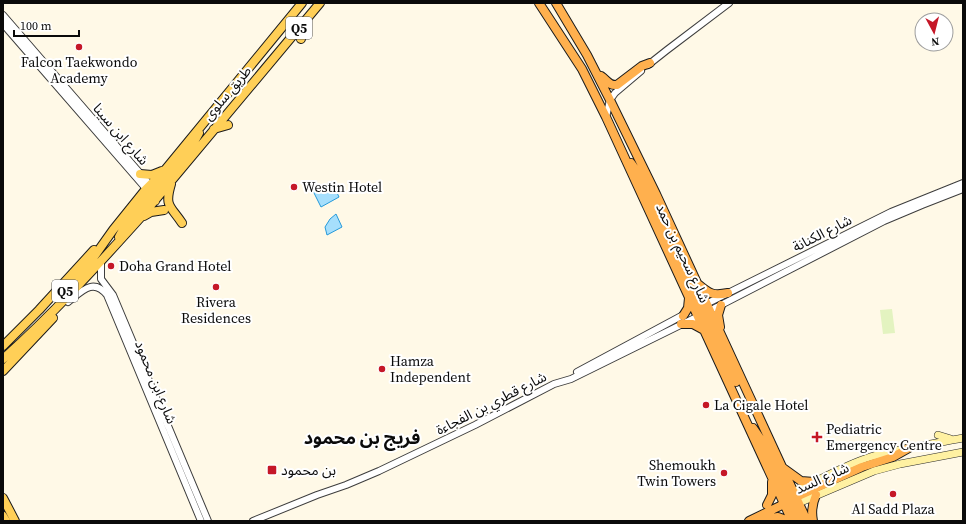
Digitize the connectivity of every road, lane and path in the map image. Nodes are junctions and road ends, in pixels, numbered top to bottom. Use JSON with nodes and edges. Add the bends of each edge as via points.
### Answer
{"nodes":[{"id":1,"x":302,"y":3,"type":"edge"},
{"id":2,"x":320,"y":3,"type":"edge"},
{"id":3,"x":539,"y":3,"type":"edge"},
{"id":4,"x":550,"y":3,"type":"edge"},
{"id":5,"x":556,"y":3,"type":"edge"},
{"id":6,"x":729,"y":3,"type":"edge"},
{"id":7,"x":3,"y":15,"type":"edge"},
{"id":8,"x":564,"y":15,"type":"junction"},
{"id":9,"x":306,"y":19,"type":"junction"},
{"id":10,"x":3,"y":24,"type":"edge"},
{"id":11,"x":301,"y":39,"type":"dead end"},
{"id":12,"x":650,"y":64,"type":"junction"},
{"id":13,"x":597,"y":74,"type":"junction"},
{"id":14,"x":610,"y":100,"type":"junction"},
{"id":15,"x":606,"y":117,"type":"junction"},
{"id":16,"x":201,"y":124,"type":"junction"},
{"id":17,"x":228,"y":125,"type":"dead end"},
{"id":18,"x":214,"y":130,"type":"junction"},
{"id":19,"x":628,"y":138,"type":"junction"},
{"id":20,"x":640,"y":145,"type":"dead end"},
{"id":21,"x":626,"y":159,"type":"junction"},
{"id":22,"x":165,"y":170,"type":"junction"},
{"id":23,"x":140,"y":174,"type":"junction"},
{"id":24,"x":171,"y":181,"type":"junction"},
{"id":25,"x":963,"y":183,"type":"edge"},
{"id":26,"x":963,"y":189,"type":"edge"},
{"id":27,"x":153,"y":193,"type":"junction"},
{"id":28,"x":164,"y":210,"type":"dead end"},
{"id":29,"x":141,"y":217,"type":"junction"},
{"id":30,"x":182,"y":223,"type":"dead end"},
{"id":31,"x":115,"y":246,"type":"junction"},
{"id":32,"x":101,"y":262,"type":"junction"},
{"id":33,"x":784,"y":266,"type":"junction"},
{"id":34,"x":780,"y":274,"type":"junction"},
{"id":35,"x":695,"y":281,"type":"junction"},
{"id":36,"x":728,"y":293,"type":"junction"},
{"id":37,"x":689,"y":298,"type":"junction"},
{"id":38,"x":68,"y":302,"type":"junction"},
{"id":39,"x":721,"y":305,"type":"junction"},
{"id":40,"x":702,"y":310,"type":"junction"},
{"id":41,"x":683,"y":316,"type":"junction"},
{"id":42,"x":681,"y":324,"type":"junction"},
{"id":43,"x":706,"y":332,"type":"junction"},
{"id":44,"x":720,"y":336,"type":"junction"},
{"id":45,"x":6,"y":347,"type":"edge"},
{"id":46,"x":3,"y":353,"type":"edge"},
{"id":47,"x":3,"y":359,"type":"edge"},
{"id":48,"x":4,"y":371,"type":"edge"},
{"id":49,"x":564,"y":380,"type":"junction"},
{"id":50,"x":747,"y":422,"type":"junction"},
{"id":51,"x":761,"y":422,"type":"junction"},
{"id":52,"x":938,"y":435,"type":"dead end"},
{"id":53,"x":963,"y":438,"type":"edge"},
{"id":54,"x":953,"y":440,"type":"junction"},
{"id":55,"x":909,"y":448,"type":"junction"},
{"id":56,"x":963,"y":452,"type":"edge"},
{"id":57,"x":782,"y":468,"type":"junction"},
{"id":58,"x":771,"y":477,"type":"junction"},
{"id":59,"x":814,"y":482,"type":"junction"},
{"id":60,"x":816,"y":495,"type":"junction"},
{"id":61,"x":3,"y":498,"type":"edge"},
{"id":62,"x":790,"y":500,"type":"junction"},
{"id":63,"x":767,"y":505,"type":"dead end"},
{"id":64,"x":3,"y":516,"type":"edge"},
{"id":65,"x":764,"y":519,"type":"dead end"},
{"id":66,"x":6,"y":521,"type":"edge"},
{"id":67,"x":15,"y":521,"type":"edge"},
{"id":68,"x":201,"y":521,"type":"edge"},
{"id":69,"x":208,"y":521,"type":"edge"},
{"id":70,"x":253,"y":521,"type":"edge"},
{"id":71,"x":749,"y":521,"type":"edge"},
{"id":72,"x":791,"y":521,"type":"edge"},
{"id":73,"x":800,"y":521,"type":"edge"},
{"id":74,"x":807,"y":521,"type":"edge"},
{"id":75,"x":813,"y":521,"type":"edge"}],
"edges":[{"from":1,"to":16,"type":"main road","name":"طريق سلوى","number":"Q5"},
{"from":2,"to":9,"type":"main road","name":"طريق سلوى","number":"Q5"},
{"from":3,"to":15,"type":"highway","name":"شارع سحيم بن حمد","via":[[582,69]]},
{"from":4,"to":8,"type":"highway"},
{"from":5,"to":8,"type":"highway","name":"شارع سحيم بن حمد"},
{"from":6,"to":12,"type":"street"},
{"from":7,"to":23,"type":"street","name":"شارع ابن سينا"},
{"from":8,"to":13,"type":"highway","name":"شارع سحيم بن حمد"},
{"from":9,"to":11,"type":"main road"},
{"from":9,"to":18,"type":"main road","name":"طريق سلوى","number":"Q5"},
{"from":10,"to":27,"type":"street","name":"شارع ابن سينا"},
{"from":12,"to":13,"type":"highway","via":[[642,66],[614,85]]},
{"from":12,"to":14,"type":"street"},
{"from":13,"to":14,"type":"highway","name":"شارع سحيم بن حمد"},
{"from":14,"to":15,"type":"street"},
{"from":14,"to":19,"type":"highway","name":"شارع سحيم بن حمد"},
{"from":15,"to":21,"type":"highway","name":"شارع سحيم بن حمد"},
{"from":16,"to":22,"type":"main road","name":"طريق سلوى","number":"Q5"},
{"from":16,"to":27,"type":"main road","via":[[197,138]]},
{"from":17,"to":18,"type":"main road"},
{"from":18,"to":24,"type":"main road","name":"طريق سلوى","number":"Q5"},
{"from":19,"to":20,"type":"highway"},
{"from":19,"to":35,"type":"highway","name":"شارع سحيم بن حمد"},
{"from":21,"to":37,"type":"highway","name":"شارع سحيم بن حمد"},
{"from":21,"to":40,"type":"highway","via":[[633,164],[638,173]]},
{"from":22,"to":23,"type":"main road","via":[[152,175]]},
{"from":22,"to":27,"type":"main road","name":"طريق سلوى","number":"Q5"},
{"from":23,"to":27,"type":"street","name":"شارع ابن سينا"},
{"from":24,"to":27,"type":"main road","name":"طريق سلوى","number":"Q5"},
{"from":24,"to":30,"type":"main road","via":[[169,207]]},
{"from":25,"to":33,"type":"street","name":"شارع الكنانة","via":[[891,212]]},
{"from":26,"to":34,"type":"street","name":"شارع الكنانة","via":[[884,221]]},
{"from":27,"to":29,"type":"main road","number":"Q5"},
{"from":27,"to":31,"type":"main road","via":[[124,228]]},
{"from":27,"to":45,"type":"main road","number":"Q5","via":[[113,230]]},
{"from":28,"to":29,"type":"main road"},
{"from":29,"to":31,"type":"main road","number":"Q5"},
{"from":31,"to":32,"type":"main road","number":"Q5"},
{"from":32,"to":38,"type":"main road"},
{"from":32,"to":45,"type":"main road","number":"Q5"},
{"from":32,"to":69,"type":"street","name":"شارع ابن محمود","via":[[102,282],[113,295]]},
{"from":33,"to":34,"type":"street"},
{"from":33,"to":36,"type":"street","name":"شارع الكنانة"},
{"from":34,"to":39,"type":"street","name":"شارع الكنانة"},
{"from":35,"to":36,"type":"highway","via":[[711,294]]},
{"from":35,"to":40,"type":"highway","name":"شارع سحيم بن حمد"},
{"from":36,"to":40,"type":"street","name":"شارع الكنانة"},
{"from":37,"to":40,"type":"highway","name":"شارع سحيم بن حمد"},
{"from":37,"to":41,"type":"highway","via":[[688,308]]},
{"from":38,"to":48,"type":"main road"},
{"from":38,"to":68,"type":"street","name":"شارع ابن محمود","via":[[90,287],[100,288],[107,295]]},
{"from":39,"to":40,"type":"street","name":"شارع الكنانة"},
{"from":39,"to":44,"type":"highway","via":[[718,312]]},
{"from":40,"to":41,"type":"street","name":"شارع قطري بن الفجاءة"},
{"from":40,"to":42,"type":"street","name":"شارع قطري بن الفجاءة"},
{"from":40,"to":43,"type":"highway","name":"شارع سحيم بن حمد"},
{"from":40,"to":44,"type":"highway","name":"شارع سحيم بن حمد"},
{"from":40,"to":51,"type":"highway","via":[[750,414]]},
{"from":41,"to":49,"type":"street","name":"شارع قطري بن الفجاءة"},
{"from":42,"to":43,"type":"highway","via":[[694,324]]},
{"from":42,"to":49,"type":"street","name":"شارع قطري بن الفجاءة","via":[[572,379]]},
{"from":43,"to":50,"type":"highway","name":"شارع سحيم بن حمد"},
{"from":44,"to":51,"type":"highway","name":"شارع سحيم بن حمد"},
{"from":45,"to":46,"type":"main road","number":"Q5"},
{"from":45,"to":47,"type":"main road","number":"Q5"},
{"from":49,"to":70,"type":"street","name":"شارع قطري بن الفجاءة","via":[[346,486]]},
{"from":50,"to":58,"type":"highway","name":"شارع سحيم بن حمد"},
{"from":50,"to":62,"type":"highway","via":[[766,447]]},
{"from":51,"to":57,"type":"highway","name":"شارع سحيم بن حمد"},
{"from":52,"to":54,"type":"main road"},
{"from":53,"to":54,"type":"main road","name":"شارع السد"},
{"from":54,"to":55,"type":"main road","name":"شارع السد"},
{"from":55,"to":59,"type":"main road","name":"شارع السد","via":[[861,461]]},
{"from":55,"to":62,"type":"highway"},
{"from":56,"to":60,"type":"main road","name":"شارع السد","via":[[880,469]]},
{"from":57,"to":59,"type":"highway","via":[[801,481]]},
{"from":57,"to":62,"type":"highway","name":"شارع سحيم بن حمد"},
{"from":58,"to":62,"type":"highway","name":"شارع سحيم بن حمد"},
{"from":58,"to":63,"type":"highway","via":[[772,495]]},
{"from":59,"to":62,"type":"main road","name":"شارع السد"},
{"from":60,"to":62,"type":"main road","name":"شارع السد"},
{"from":60,"to":75,"type":"highway","via":[[812,502]]},
{"from":61,"to":67,"type":"main road"},
{"from":62,"to":71,"type":"highway"},
{"from":62,"to":72,"type":"highway","name":"شارع سحيم بن حمد"},
{"from":62,"to":73,"type":"highway"},
{"from":62,"to":74,"type":"highway","name":"شارع سحيم بن حمد"},
{"from":64,"to":66,"type":"main road"},
{"from":65,"to":72,"type":"highway","via":[[778,517]]}]}
